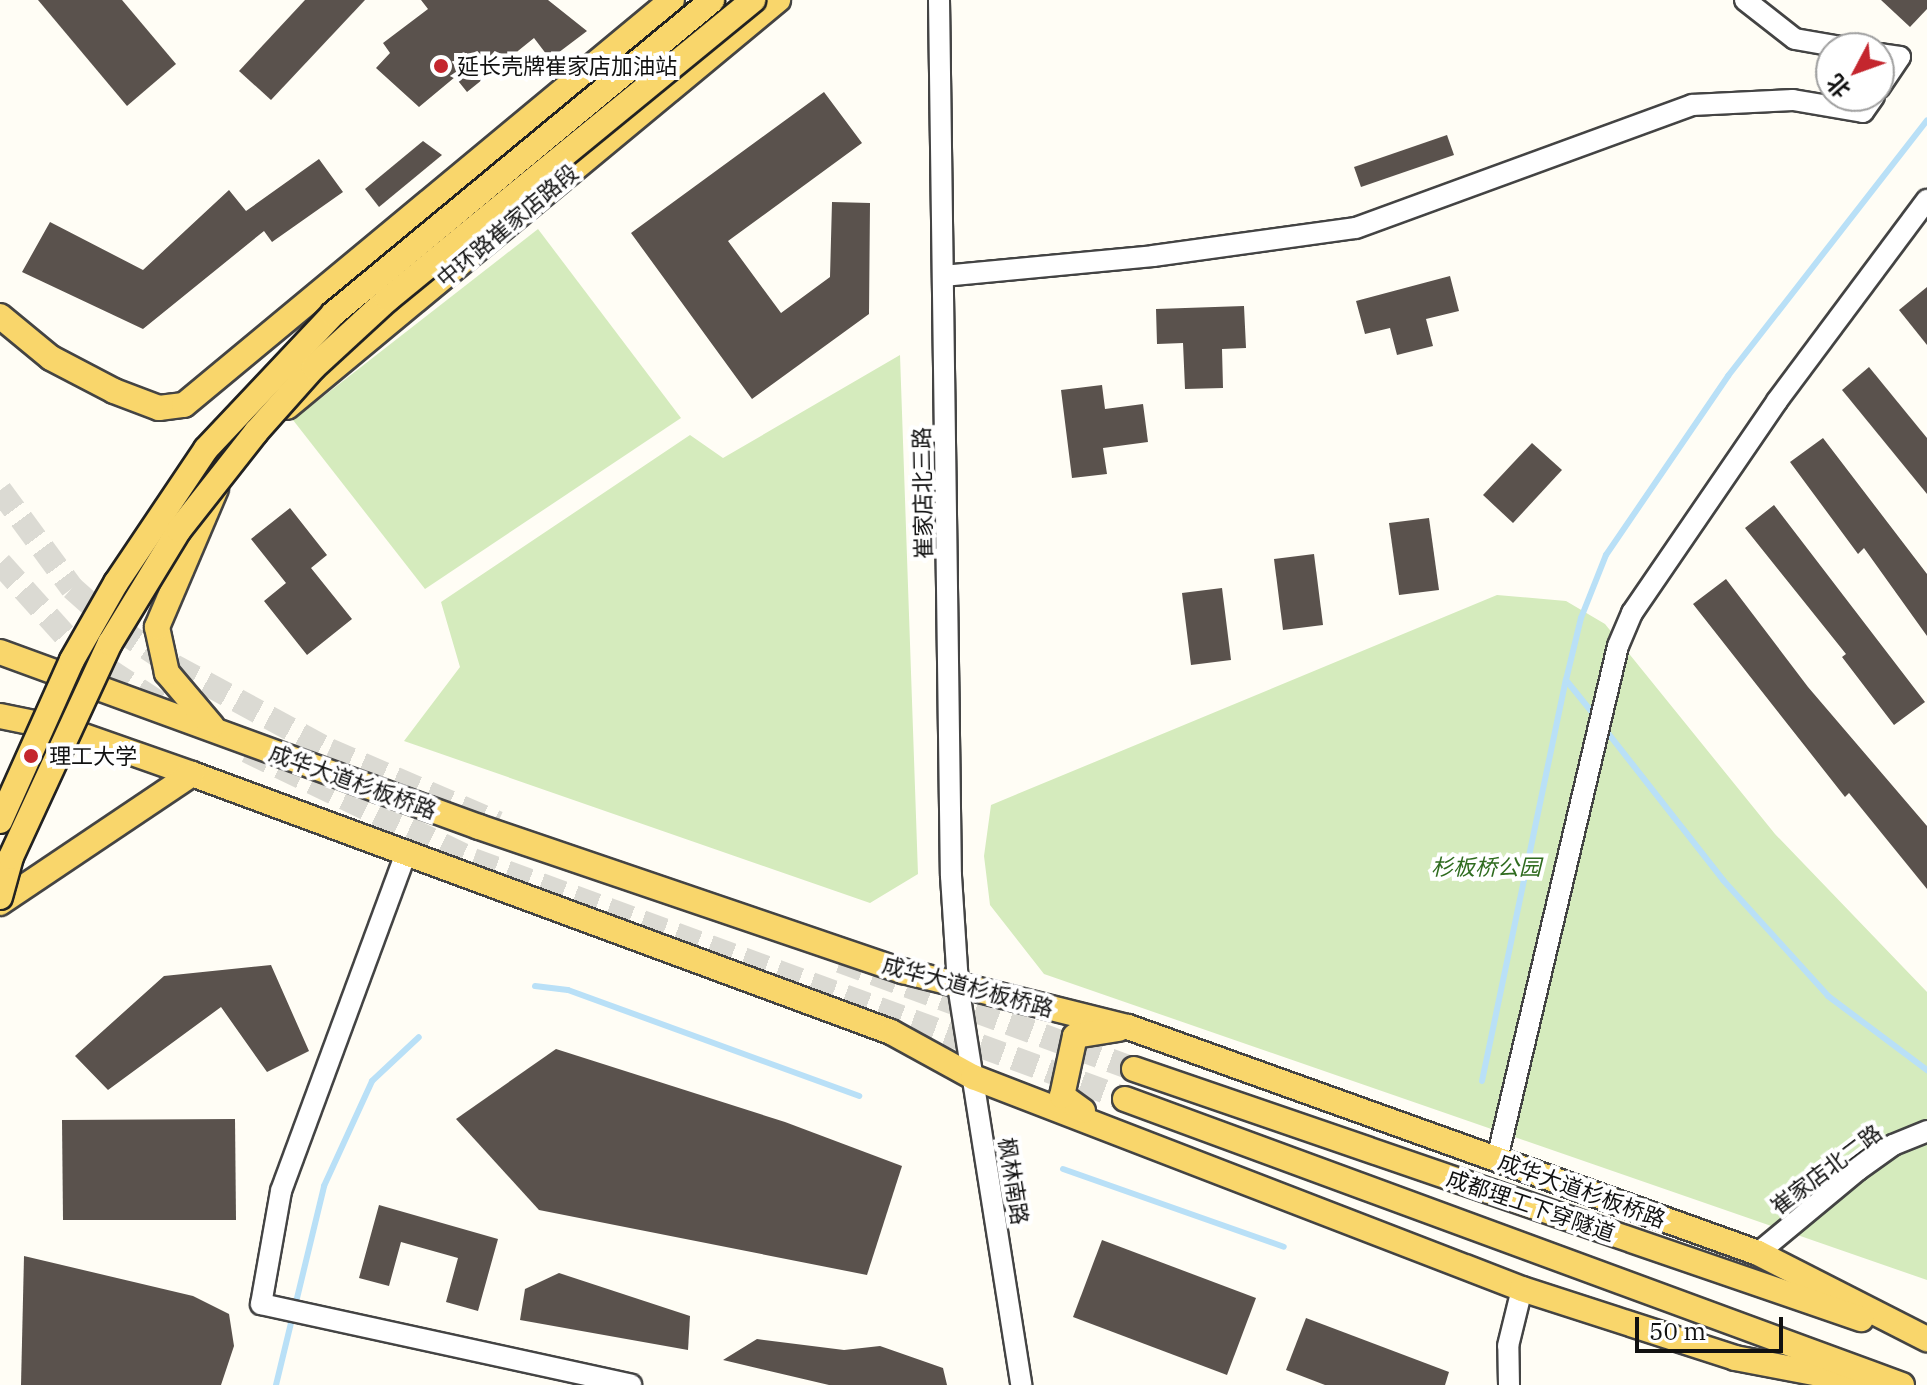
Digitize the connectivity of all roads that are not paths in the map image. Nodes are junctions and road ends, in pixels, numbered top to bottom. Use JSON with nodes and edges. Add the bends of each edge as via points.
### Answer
{"nodes":[{"id":1,"x":672,"y":0,"type":"edge"},
{"id":2,"x":712,"y":0,"type":"edge"},
{"id":3,"x":753,"y":0,"type":"edge"},
{"id":4,"x":778,"y":0,"type":"edge"},
{"id":5,"x":939,"y":0,"type":"edge"},
{"id":6,"x":1745,"y":0,"type":"edge"},
{"id":7,"x":1815,"y":42,"type":"edge"},
{"id":8,"x":1815,"y":104,"type":"edge"},
{"id":9,"x":1927,"y":200,"type":"edge"},
{"id":10,"x":943,"y":276,"type":"junction"},
{"id":11,"x":0,"y":316,"type":"edge"},
{"id":12,"x":0,"y":652,"type":"edge"},
{"id":13,"x":0,"y":716,"type":"edge"},
{"id":14,"x":213,"y":727,"type":"junction"},
{"id":15,"x":192,"y":774,"type":"junction"},
{"id":16,"x":0,"y":821,"type":"edge"},
{"id":17,"x":406,"y":853,"type":"junction"},
{"id":18,"x":0,"y":900,"type":"edge"},
{"id":19,"x":958,"y":985,"type":"junction"},
{"id":20,"x":1128,"y":1027,"type":"junction"},
{"id":21,"x":1134,"y":1069,"type":"tunnel mouth"},
{"id":22,"x":973,"y":1077,"type":"junction"},
{"id":23,"x":1125,"y":1099,"type":"tunnel mouth"},
{"id":24,"x":1097,"y":1122,"type":"junction"},
{"id":25,"x":1927,"y":1131,"type":"edge"},
{"id":26,"x":1497,"y":1159,"type":"junction"},
{"id":27,"x":1758,"y":1253,"type":"junction"},
{"id":28,"x":1522,"y":1289,"type":"junction"},
{"id":29,"x":1927,"y":1341,"type":"edge"},
{"id":30,"x":631,"y":1385,"type":"edge"},
{"id":31,"x":1021,"y":1385,"type":"edge"},
{"id":32,"x":1509,"y":1385,"type":"edge"},
{"id":33,"x":1876,"y":1385,"type":"edge"},
{"id":34,"x":1902,"y":1385,"type":"edge"}],
"edges":[{"from":1,"to":11,"type":"main road","via":[[184,405],[159,408],[114,391],[51,358]]},
{"from":2,"to":16,"type":"main road","bridge":true,"via":[[333,314],[206,449],[116,583],[72,660]]},
{"from":3,"to":18,"type":"main road","bridge":true,"via":[[388,299],[314,367],[256,432],[179,530],[110,643],[11,857]]},
{"from":4,"to":14,"type":"main road","name":"中环路崔家店路段","via":[[272,420],[241,454],[212,494],[157,627],[167,673]]},
{"from":5,"to":10,"type":"street","name":"崔家店北三路"},
{"from":6,"to":7,"type":"street","via":[[1795,39]]},
{"from":8,"to":10,"type":"street","via":[[1692,105],[1356,228],[1153,256]]},
{"from":9,"to":26,"type":"street","via":[[1650,580],[1618,646]]},
{"from":10,"to":19,"type":"street","name":"崔家店北三路","via":[[951,876]]},
{"from":12,"to":14,"type":"main road","name":"成华大道杉板桥路"},
{"from":13,"to":15,"type":"main road","via":[[64,729]]},
{"from":14,"to":19,"type":"main road","name":"成华大道杉板桥路","via":[[479,827]]},
{"from":15,"to":17,"type":"main road"},
{"from":15,"to":18,"type":"main road"},
{"from":17,"to":22,"type":"main road","via":[[891,1032]]},
{"from":17,"to":30,"type":"street","via":[[281,1191],[261,1304]]},
{"from":19,"to":20,"type":"main road","name":"成华大道杉板桥路"},
{"from":19,"to":22,"type":"street","name":"枫林南路"},
{"from":20,"to":24,"type":"main road","via":[[1075,1036],[1065,1065],[1062,1096]]},
{"from":20,"to":26,"type":"main road","name":"成华大道杉板桥路"},
{"from":21,"to":29,"type":"main road","name":"成都理工下穿隧道"},
{"from":22,"to":24,"type":"main road"},
{"from":22,"to":31,"type":"street","name":"枫林南路"},
{"from":23,"to":34,"type":"main road","name":"成都理工下穿隧道"},
{"from":24,"to":28,"type":"main road"},
{"from":25,"to":27,"type":"street","name":"崔家店北二路","via":[[1893,1145],[1858,1170]]},
{"from":26,"to":27,"type":"main road","name":"成华大道杉板桥路"},
{"from":27,"to":29,"type":"main road","name":"成华大道杉板桥路"},
{"from":28,"to":32,"type":"street","via":[[1508,1346]]},
{"from":28,"to":33,"type":"main road","via":[[1735,1358]]}]}
